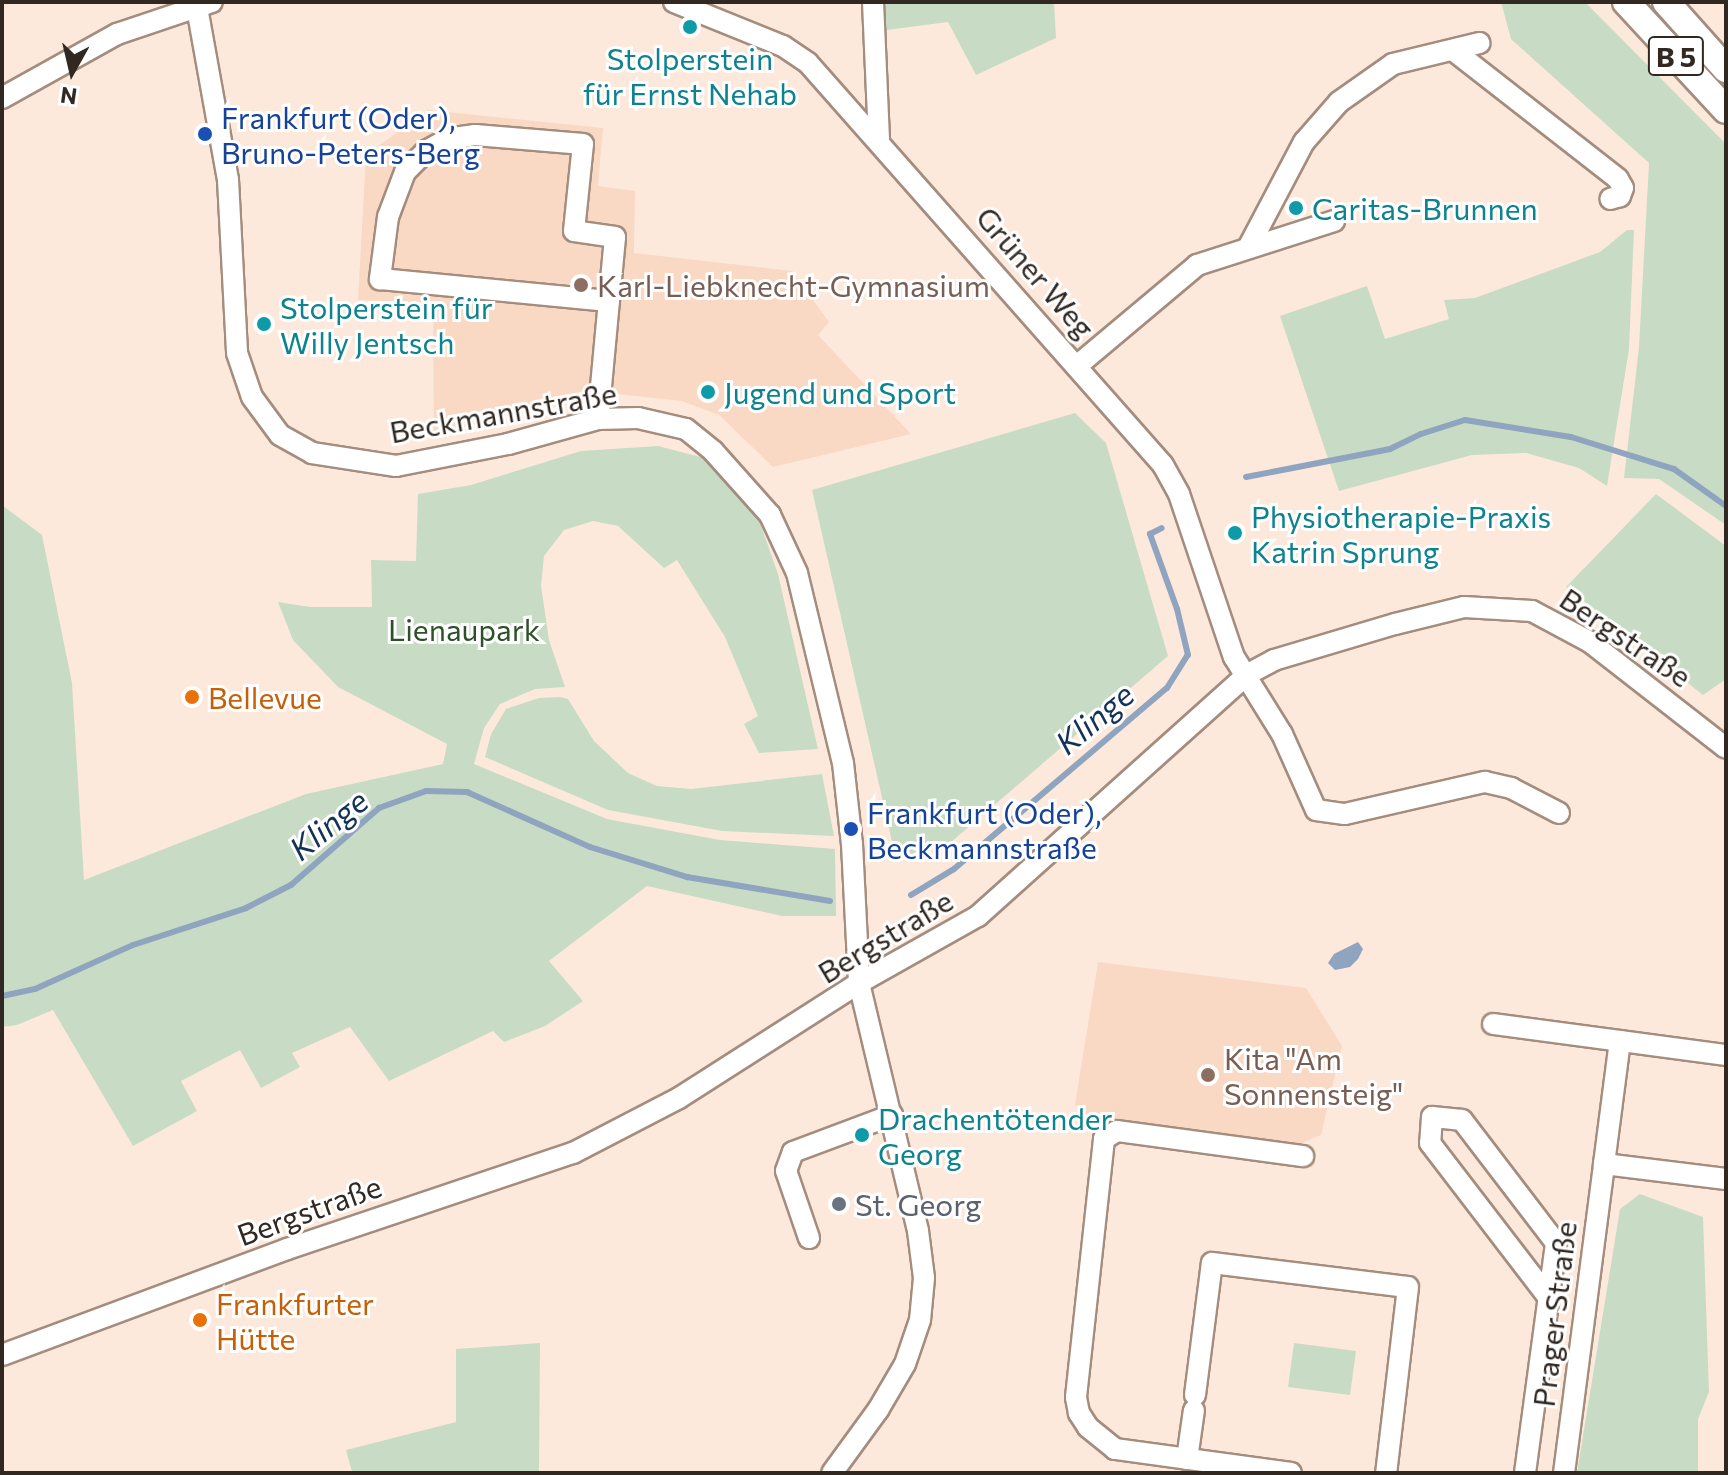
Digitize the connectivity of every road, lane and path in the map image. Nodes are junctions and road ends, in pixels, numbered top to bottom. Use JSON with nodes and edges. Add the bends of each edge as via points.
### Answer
{"nodes":[{"id":1,"x":674,"y":2,"type":"edge"},
{"id":2,"x":873,"y":2,"type":"edge"},
{"id":3,"x":1626,"y":2,"type":"edge"},
{"id":4,"x":1666,"y":2,"type":"edge"},
{"id":5,"x":202,"y":3,"type":"edge"},
{"id":6,"x":1480,"y":43,"type":"dead end"},
{"id":7,"x":1453,"y":50,"type":"junction"},
{"id":8,"x":1726,"y":69,"type":"edge"},
{"id":9,"x":2,"y":98,"type":"edge"},
{"id":10,"x":1726,"y":110,"type":"edge"},
{"id":11,"x":879,"y":139,"type":"junction"},
{"id":12,"x":1610,"y":199,"type":"dead end"},
{"id":13,"x":1334,"y":221,"type":"dead end"},
{"id":14,"x":1248,"y":248,"type":"junction"},
{"id":15,"x":609,"y":301,"type":"junction"},
{"id":16,"x":1078,"y":365,"type":"junction"},
{"id":17,"x":598,"y":419,"type":"junction"},
{"id":18,"x":1248,"y":674,"type":"junction"},
{"id":19,"x":1726,"y":748,"type":"edge"},
{"id":20,"x":1559,"y":813,"type":"dead end"},
{"id":21,"x":859,"y":983,"type":"junction"},
{"id":22,"x":1493,"y":1024,"type":"dead end"},
{"id":23,"x":1620,"y":1041,"type":"junction"},
{"id":24,"x":1726,"y":1055,"type":"edge"},
{"id":25,"x":892,"y":1115,"type":"junction"},
{"id":26,"x":1303,"y":1156,"type":"dead end"},
{"id":27,"x":1604,"y":1164,"type":"junction"},
{"id":28,"x":1726,"y":1179,"type":"edge"},
{"id":29,"x":809,"y":1238,"type":"dead end"},
{"id":30,"x":1548,"y":1297,"type":"junction"},
{"id":31,"x":2,"y":1355,"type":"edge"},
{"id":32,"x":1187,"y":1459,"type":"junction"},
{"id":33,"x":1253,"y":1470,"type":"edge"},
{"id":34,"x":832,"y":1473,"type":"edge"},
{"id":35,"x":1291,"y":1473,"type":"edge"},
{"id":36,"x":1386,"y":1473,"type":"edge"},
{"id":37,"x":1525,"y":1473,"type":"edge"},
{"id":38,"x":1564,"y":1473,"type":"edge"}],
"edges":[{"from":1,"to":11,"type":"street","name":"Grüner Weg","via":[[783,46],[808,63]]},
{"from":2,"to":11,"type":"street"},
{"from":3,"to":10,"type":"main road","number":"B 5"},
{"from":4,"to":8,"type":"main road","number":"B 5"},
{"from":5,"to":9,"type":"street","via":[[117,34]]},
{"from":5,"to":17,"type":"street","name":"Beckmannstraße","via":[[228,180],[237,353],[252,397],[280,435],[312,453],[396,466]]},
{"from":6,"to":7,"type":"street"},
{"from":7,"to":12,"type":"street","via":[[1618,179],[1620,196]]},
{"from":7,"to":14,"type":"street","via":[[1393,64],[1339,102],[1304,142]]},
{"from":11,"to":16,"type":"street","name":"Grüner Weg"},
{"from":13,"to":14,"type":"street"},
{"from":14,"to":16,"type":"street","via":[[1197,265]]},
{"from":15,"to":15,"type":"street","via":[[615,237],[574,231],[583,144],[475,135],[448,139],[405,172],[388,217],[380,279]]},
{"from":15,"to":17,"type":"street"},
{"from":16,"to":18,"type":"street","name":"Grüner Weg","via":[[1163,465],[1179,494],[1234,657]]},
{"from":17,"to":21,"type":"street","name":"Beckmannstraße","via":[[638,418],[686,429],[770,515],[790,559],[843,763]]},
{"from":18,"to":19,"type":"street","name":"Bergstraße","via":[[1274,660],[1464,607],[1532,611],[1590,642]]},
{"from":18,"to":20,"type":"street","name":"Grüner Weg","via":[[1316,810],[1345,814],[1485,782],[1511,788]]},
{"from":18,"to":21,"type":"street","name":"Bergstraße","via":[[978,916]]},
{"from":21,"to":25,"type":"street","name":"Beckmannstraße"},
{"from":21,"to":31,"type":"street","name":"Bergstraße","via":[[679,1098],[573,1153],[388,1213]]},
{"from":22,"to":23,"type":"street"},
{"from":23,"to":24,"type":"street"},
{"from":23,"to":27,"type":"street","name":"Prager Straße"},
{"from":25,"to":29,"type":"street","via":[[793,1152],[786,1171]]},
{"from":25,"to":34,"type":"street","name":"Beckmannstraße","via":[[918,1231],[924,1278],[920,1320],[905,1364]]},
{"from":26,"to":32,"type":"street","via":[[1117,1131],[1104,1139],[1076,1397],[1079,1413],[1096,1437],[1115,1449]]},
{"from":27,"to":28,"type":"street"},
{"from":27,"to":38,"type":"street","name":"Prager Straße"},
{"from":30,"to":30,"type":"street","via":[[1556,1243],[1462,1120],[1432,1117],[1430,1143]]},
{"from":30,"to":37,"type":"street"},
{"from":32,"to":33,"type":"street"},
{"from":32,"to":36,"type":"street","via":[[1212,1263],[1408,1287]]},
{"from":33,"to":35,"type":"street"}]}
